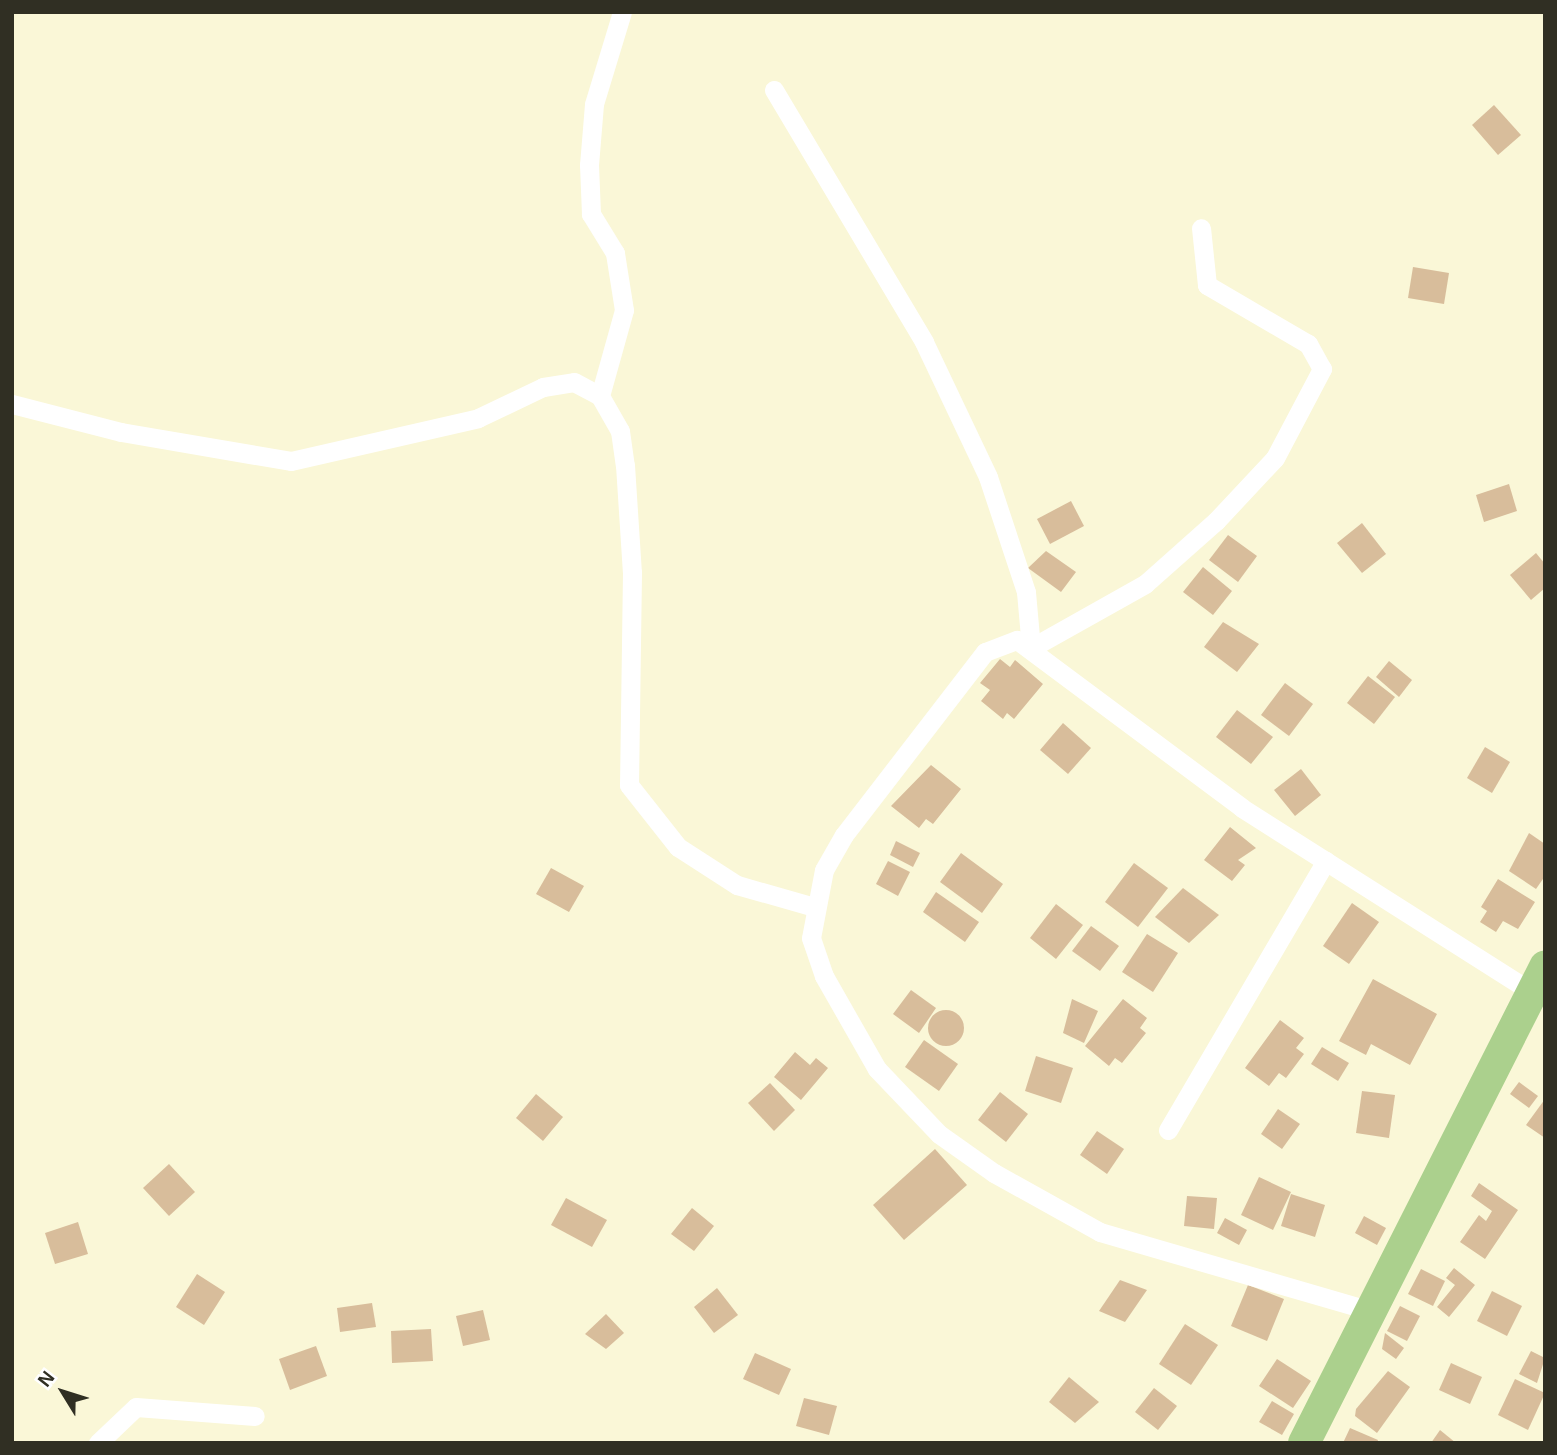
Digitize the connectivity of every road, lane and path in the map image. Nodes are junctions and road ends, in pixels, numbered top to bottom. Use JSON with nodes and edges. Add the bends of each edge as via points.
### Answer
{"nodes":[{"id":1,"x":622,"y":12,"type":"edge"},
{"id":2,"x":774,"y":90,"type":"dead end"},
{"id":3,"x":1201,"y":228,"type":"dead end"},
{"id":4,"x":600,"y":396,"type":"junction"},
{"id":5,"x":12,"y":404,"type":"edge"},
{"id":6,"x":1031,"y":648,"type":"junction"},
{"id":7,"x":1326,"y":861,"type":"junction"},
{"id":8,"x":814,"y":907,"type":"junction"},
{"id":9,"x":1538,"y":980,"type":"edge"},
{"id":10,"x":1168,"y":1130,"type":"dead end"},
{"id":11,"x":1376,"y":1312,"type":"junction"},
{"id":12,"x":256,"y":1416,"type":"dead end"},
{"id":13,"x":98,"y":1443,"type":"edge"},
{"id":14,"x":1304,"y":1443,"type":"edge"}],
"edges":[{"from":1,"to":4,"type":"street","via":[[594,104],[589,165],[591,214],[615,253],[624,310]]},
{"from":2,"to":6,"type":"street","via":[[924,342],[988,477],[1026,592]]},
{"from":3,"to":6,"type":"street","via":[[1208,285],[1222,299],[1308,344],[1322,369],[1275,458],[1216,521],[1145,584]]},
{"from":4,"to":5,"type":"street","via":[[574,382],[543,387],[478,418],[292,461],[121,432]]},
{"from":4,"to":8,"type":"street","via":[[620,431],[626,479],[632,572],[629,785],[678,847],[737,885]]},
{"from":6,"to":7,"type":"street","via":[[1242,808]]},
{"from":6,"to":8,"type":"street","via":[[1009,640],[985,652],[844,835]]},
{"from":7,"to":9,"type":"street"},
{"from":7,"to":10,"type":"street"},
{"from":8,"to":11,"type":"street","via":[[811,938],[824,976],[877,1069],[939,1134],[994,1174],[1100,1232]]},
{"from":9,"to":11,"type":"main road"},
{"from":11,"to":14,"type":"main road"},
{"from":12,"to":13,"type":"street","via":[[136,1407]]}]}
